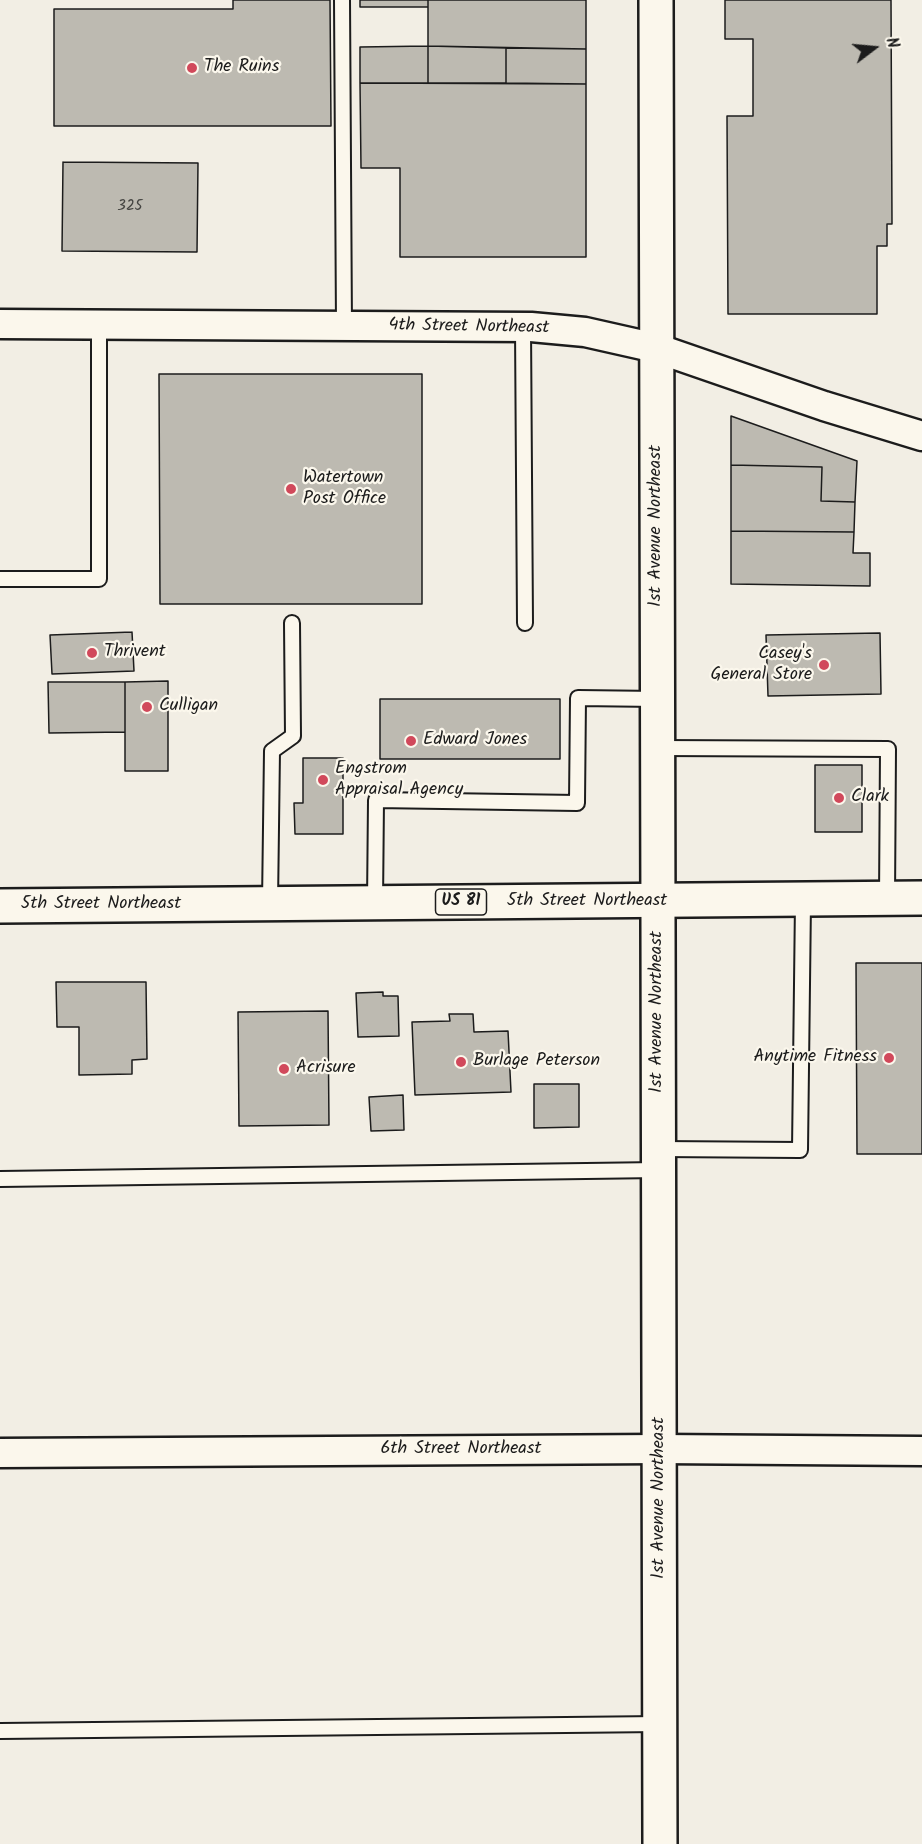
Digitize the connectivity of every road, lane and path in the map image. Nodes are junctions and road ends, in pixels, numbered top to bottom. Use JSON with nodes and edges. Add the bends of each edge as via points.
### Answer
{"nodes":[{"id":1,"x":342,"y":0,"type":"edge"},
{"id":2,"x":656,"y":0,"type":"edge"},
{"id":3,"x":0,"y":324,"type":"edge"},
{"id":4,"x":99,"y":324,"type":"junction"},
{"id":5,"x":344,"y":326,"type":"junction"},
{"id":6,"x":523,"y":327,"type":"junction"},
{"id":7,"x":656,"y":348,"type":"junction"},
{"id":8,"x":922,"y":436,"type":"edge"},
{"id":9,"x":0,"y":579,"type":"edge"},
{"id":10,"x":292,"y":623,"type":"dead end"},
{"id":11,"x":525,"y":623,"type":"dead end"},
{"id":12,"x":657,"y":699,"type":"junction"},
{"id":13,"x":658,"y":748,"type":"junction"},
{"id":14,"x":922,"y":898,"type":"edge"},
{"id":15,"x":887,"y":899,"type":"junction"},
{"id":16,"x":658,"y":901,"type":"junction"},
{"id":17,"x":803,"y":901,"type":"junction"},
{"id":18,"x":270,"y":903,"type":"junction"},
{"id":19,"x":375,"y":903,"type":"junction"},
{"id":20,"x":0,"y":906,"type":"edge"},
{"id":21,"x":659,"y":1159,"type":"junction"},
{"id":22,"x":0,"y":1179,"type":"edge"},
{"id":23,"x":660,"y":1449,"type":"junction"},
{"id":24,"x":922,"y":1451,"type":"edge"},
{"id":25,"x":0,"y":1453,"type":"edge"},
{"id":26,"x":660,"y":1724,"type":"junction"},
{"id":27,"x":0,"y":1731,"type":"edge"},
{"id":28,"x":660,"y":1844,"type":"edge"}],
"edges":[{"from":1,"to":5,"type":"lane"},
{"from":2,"to":7,"type":"main road","name":"1st Avenue Northeast"},
{"from":3,"to":4,"type":"street","name":"4th Street Northeast"},
{"from":4,"to":5,"type":"street","name":"4th Street Northeast"},
{"from":4,"to":9,"type":"lane","via":[[99,579]]},
{"from":5,"to":6,"type":"street","name":"4th Street Northeast"},
{"from":6,"to":7,"type":"street","name":"4th Street Northeast","via":[[585,332]]},
{"from":6,"to":11,"type":"lane"},
{"from":7,"to":8,"type":"street","name":"4th Street Northeast"},
{"from":7,"to":12,"type":"main road","name":"1st Avenue Northeast"},
{"from":10,"to":18,"type":"lane","via":[[293,736],[272,751]]},
{"from":12,"to":13,"type":"main road","name":"1st Avenue Northeast"},
{"from":12,"to":19,"type":"lane","via":[[578,698],[577,803],[376,800]]},
{"from":13,"to":15,"type":"lane","via":[[888,748]]},
{"from":13,"to":16,"type":"main road","name":"1st Avenue Northeast"},
{"from":14,"to":15,"type":"main road","name":"5th Street Northeast","number":"US 81"},
{"from":15,"to":17,"type":"main road","name":"5th Street Northeast","number":"US 81"},
{"from":16,"to":17,"type":"main road","name":"5th Street Northeast","number":"US 81"},
{"from":16,"to":19,"type":"main road","name":"5th Street Northeast","number":"US 81"},
{"from":16,"to":21,"type":"main road","name":"1st Avenue Northeast"},
{"from":17,"to":21,"type":"lane","via":[[800,1150]]},
{"from":18,"to":19,"type":"main road","name":"5th Street Northeast","number":"US 81"},
{"from":18,"to":20,"type":"main road","name":"5th Street Northeast","number":"US 81"},
{"from":21,"to":22,"type":"lane"},
{"from":21,"to":23,"type":"main road","name":"1st Avenue Northeast"},
{"from":23,"to":24,"type":"street","name":"6th Street Northeast"},
{"from":23,"to":25,"type":"street","name":"6th Street Northeast"},
{"from":23,"to":26,"type":"main road","name":"1st Avenue Northeast"},
{"from":26,"to":27,"type":"lane"},
{"from":26,"to":28,"type":"main road","name":"1st Avenue Northeast"}]}
